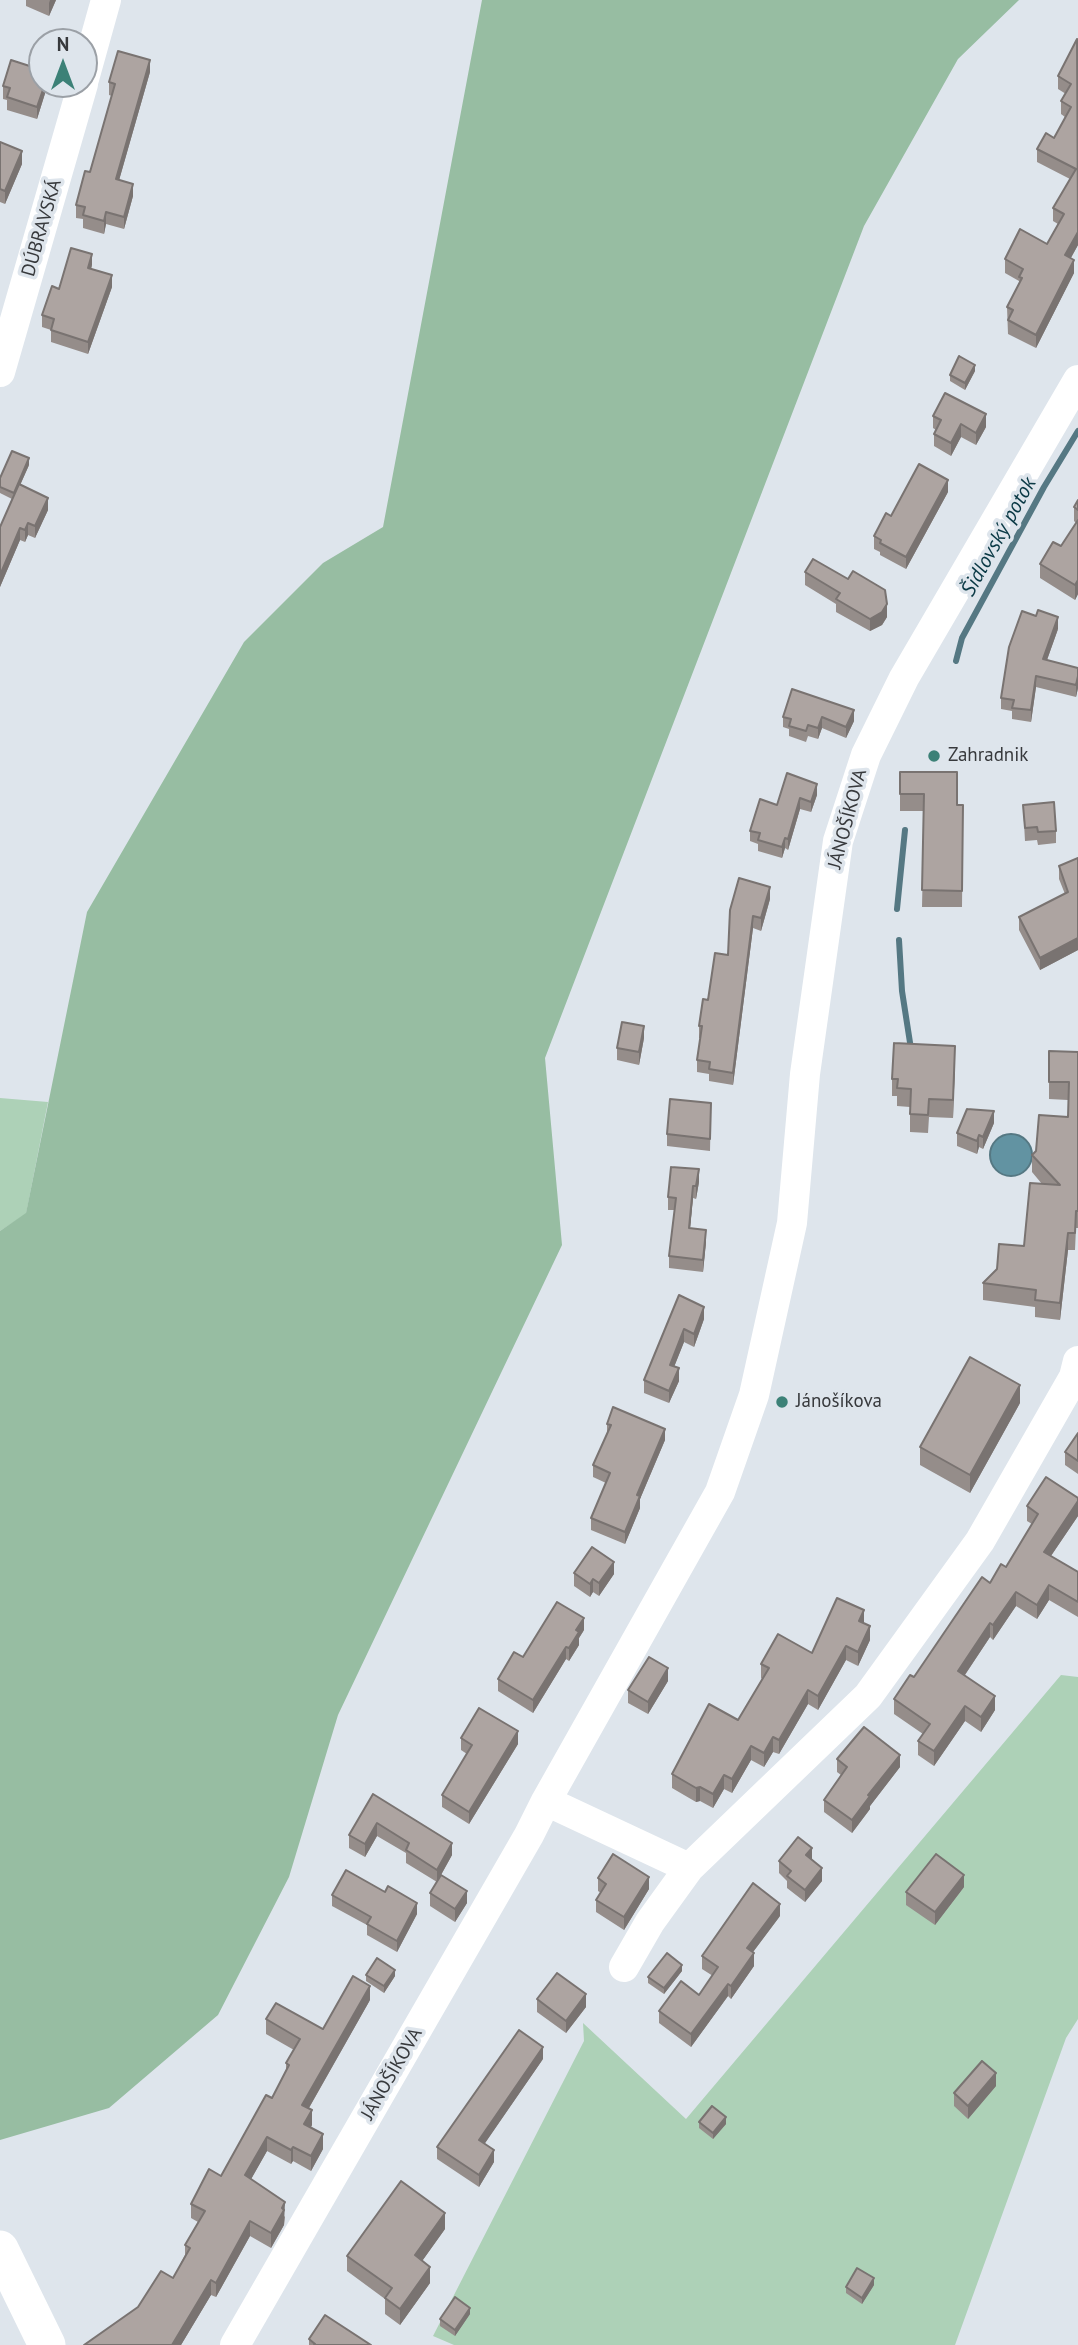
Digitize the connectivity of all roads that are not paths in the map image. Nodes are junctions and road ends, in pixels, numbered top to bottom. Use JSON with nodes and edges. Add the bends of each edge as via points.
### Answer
{"nodes":[{"id":1,"x":106,"y":0,"type":"edge"},
{"id":2,"x":98,"y":29,"type":"edge"},
{"id":3,"x":78,"y":98,"type":"edge"},
{"id":4,"x":0,"y":372,"type":"edge"},
{"id":5,"x":1078,"y":380,"type":"edge"},
{"id":6,"x":1077,"y":1372,"type":"edge"},
{"id":7,"x":546,"y":1801,"type":"junction"},
{"id":8,"x":689,"y":1868,"type":"junction"},
{"id":9,"x":624,"y":1967,"type":"dead end"},
{"id":10,"x":0,"y":2249,"type":"edge"},
{"id":11,"x":47,"y":2345,"type":"edge"},
{"id":12,"x":235,"y":2345,"type":"edge"}],
"edges":[{"from":1,"to":2,"type":"street","name":"DÚBRAVSKÁ"},
{"from":3,"to":4,"type":"street","name":"DÚBRAVSKÁ"},
{"from":5,"to":7,"type":"street","name":"JÁNOŠÍKOVA","via":[[904,678],[866,755],[838,841],[804,1073],[792,1223],[754,1395],[720,1492]]},
{"from":6,"to":8,"type":"street","via":[[980,1541],[868,1696]]},
{"from":7,"to":8,"type":"street"},
{"from":7,"to":12,"type":"street","name":"JÁNOŠÍKOVA"},
{"from":8,"to":9,"type":"street"},
{"from":10,"to":11,"type":"main road"}]}
